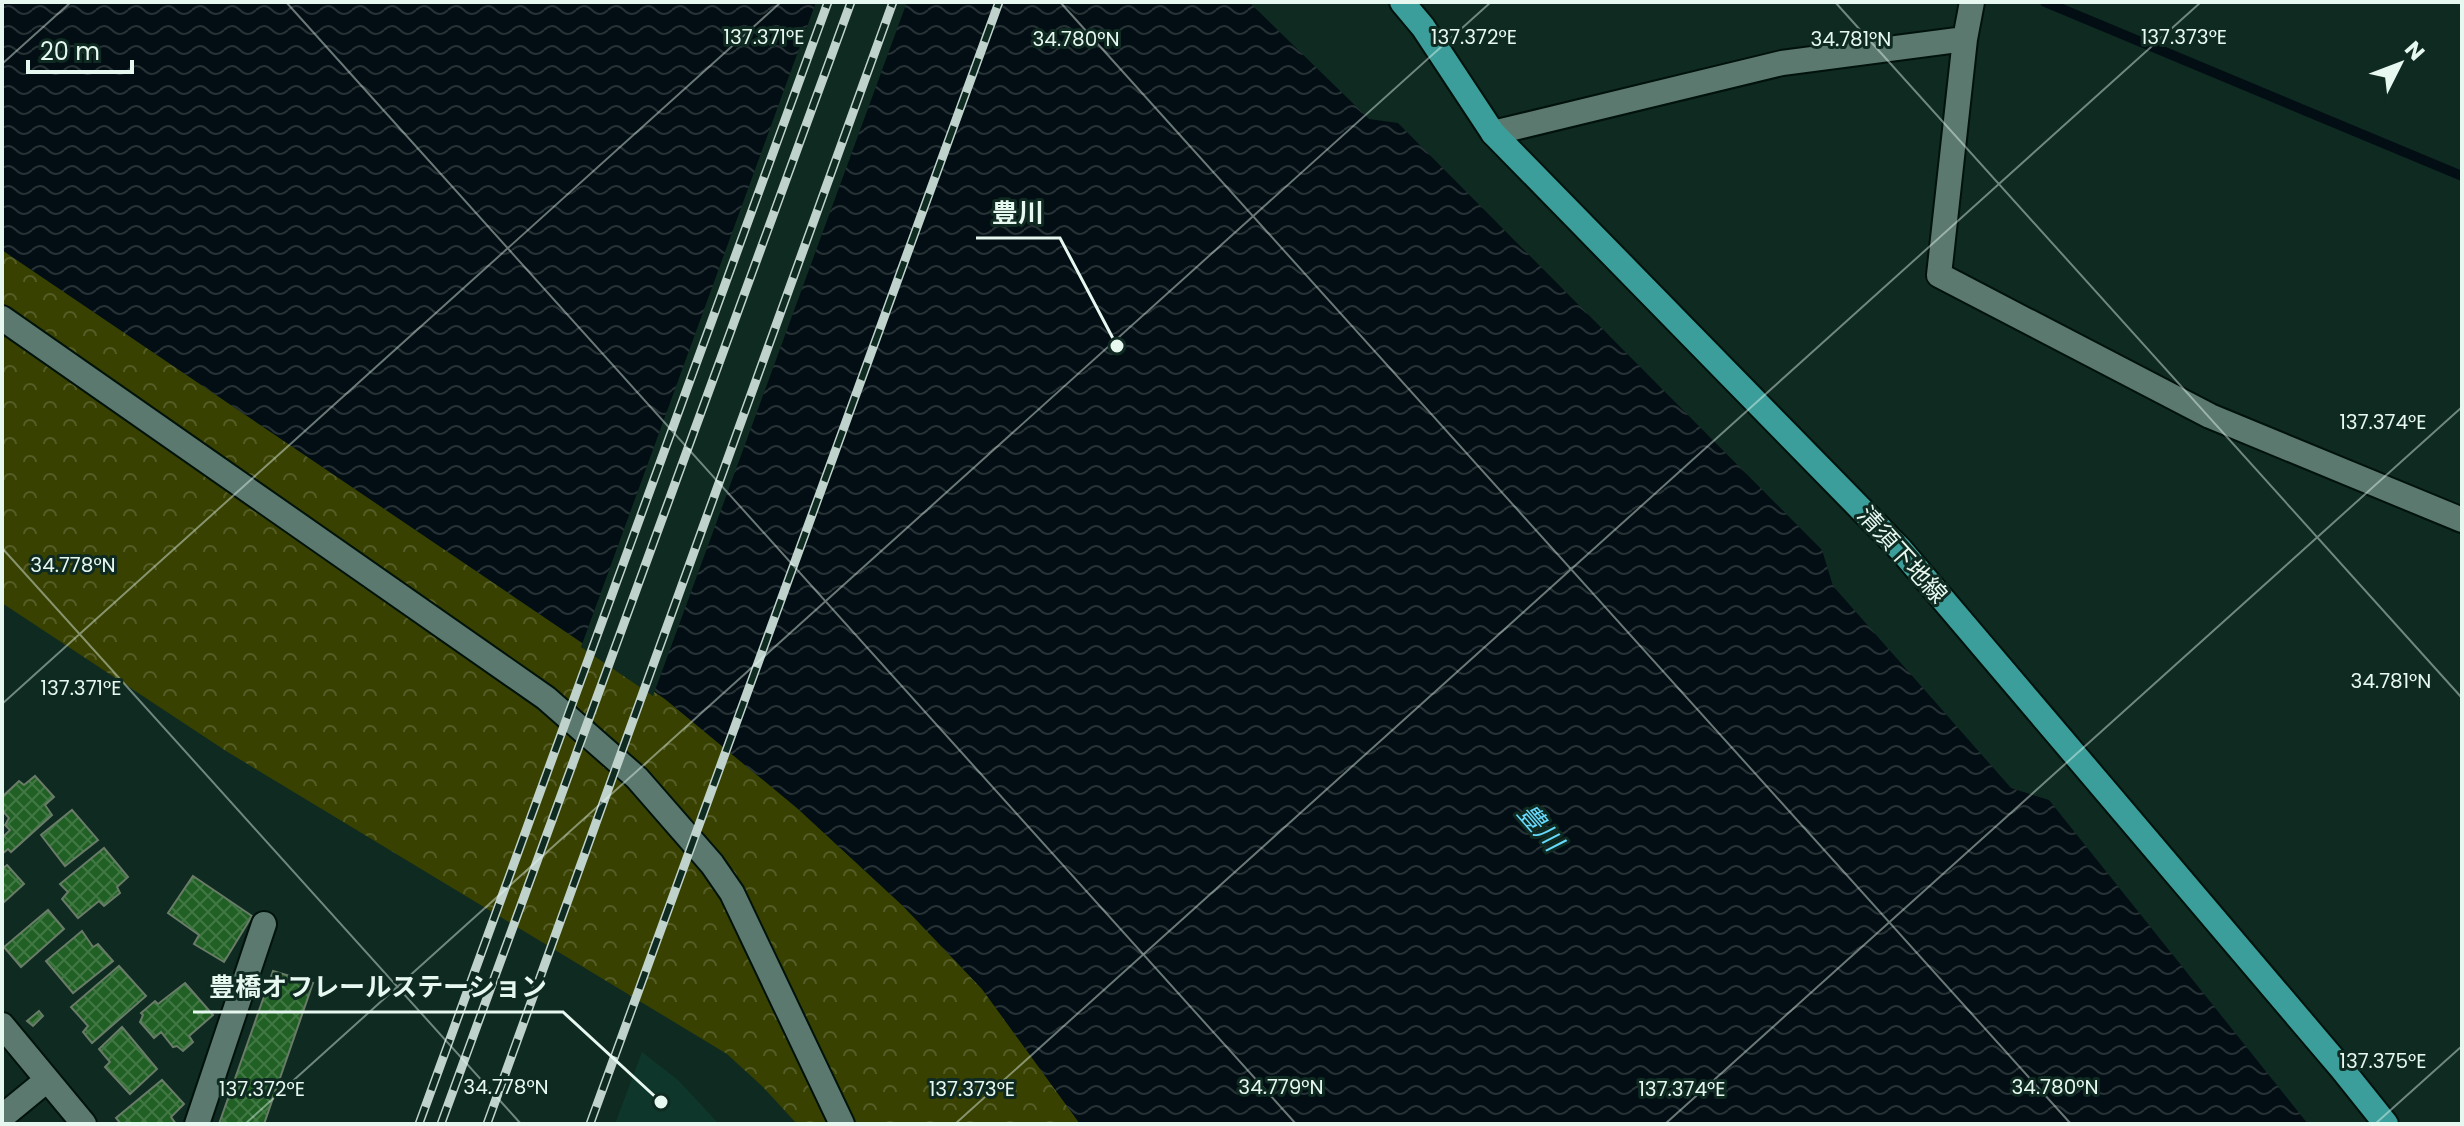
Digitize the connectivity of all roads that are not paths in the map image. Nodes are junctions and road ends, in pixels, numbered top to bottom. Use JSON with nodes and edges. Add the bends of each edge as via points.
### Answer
{"nodes":[{"id":1,"x":1402,"y":2,"type":"edge"},
{"id":2,"x":1972,"y":2,"type":"edge"},
{"id":3,"x":1965,"y":39,"type":"junction"},
{"id":4,"x":1493,"y":133,"type":"junction"},
{"id":5,"x":2,"y":318,"type":"edge"},
{"id":6,"x":2462,"y":520,"type":"edge"},
{"id":7,"x":264,"y":924,"type":"dead end"},
{"id":8,"x":2,"y":1025,"type":"edge"},
{"id":9,"x":47,"y":1080,"type":"junction"},
{"id":10,"x":2,"y":1117,"type":"edge"},
{"id":11,"x":84,"y":1124,"type":"edge"},
{"id":12,"x":197,"y":1124,"type":"edge"},
{"id":13,"x":842,"y":1124,"type":"edge"},
{"id":14,"x":2386,"y":1124,"type":"edge"}],
"edges":[{"from":1,"to":4,"type":"main road","name":"清須下地線"},
{"from":2,"to":3,"type":"street"},
{"from":3,"to":4,"type":"street","via":[[1782,63]]},
{"from":3,"to":6,"type":"street","via":[[1939,275],[2210,416]]},
{"from":4,"to":14,"type":"main road","name":"清須下地線","via":[[1901,550]]},
{"from":5,"to":13,"type":"street","via":[[546,698],[637,778],[732,893]]},
{"from":7,"to":12,"type":"street"},
{"from":8,"to":9,"type":"street"},
{"from":9,"to":10,"type":"street"},
{"from":9,"to":11,"type":"street"}]}
